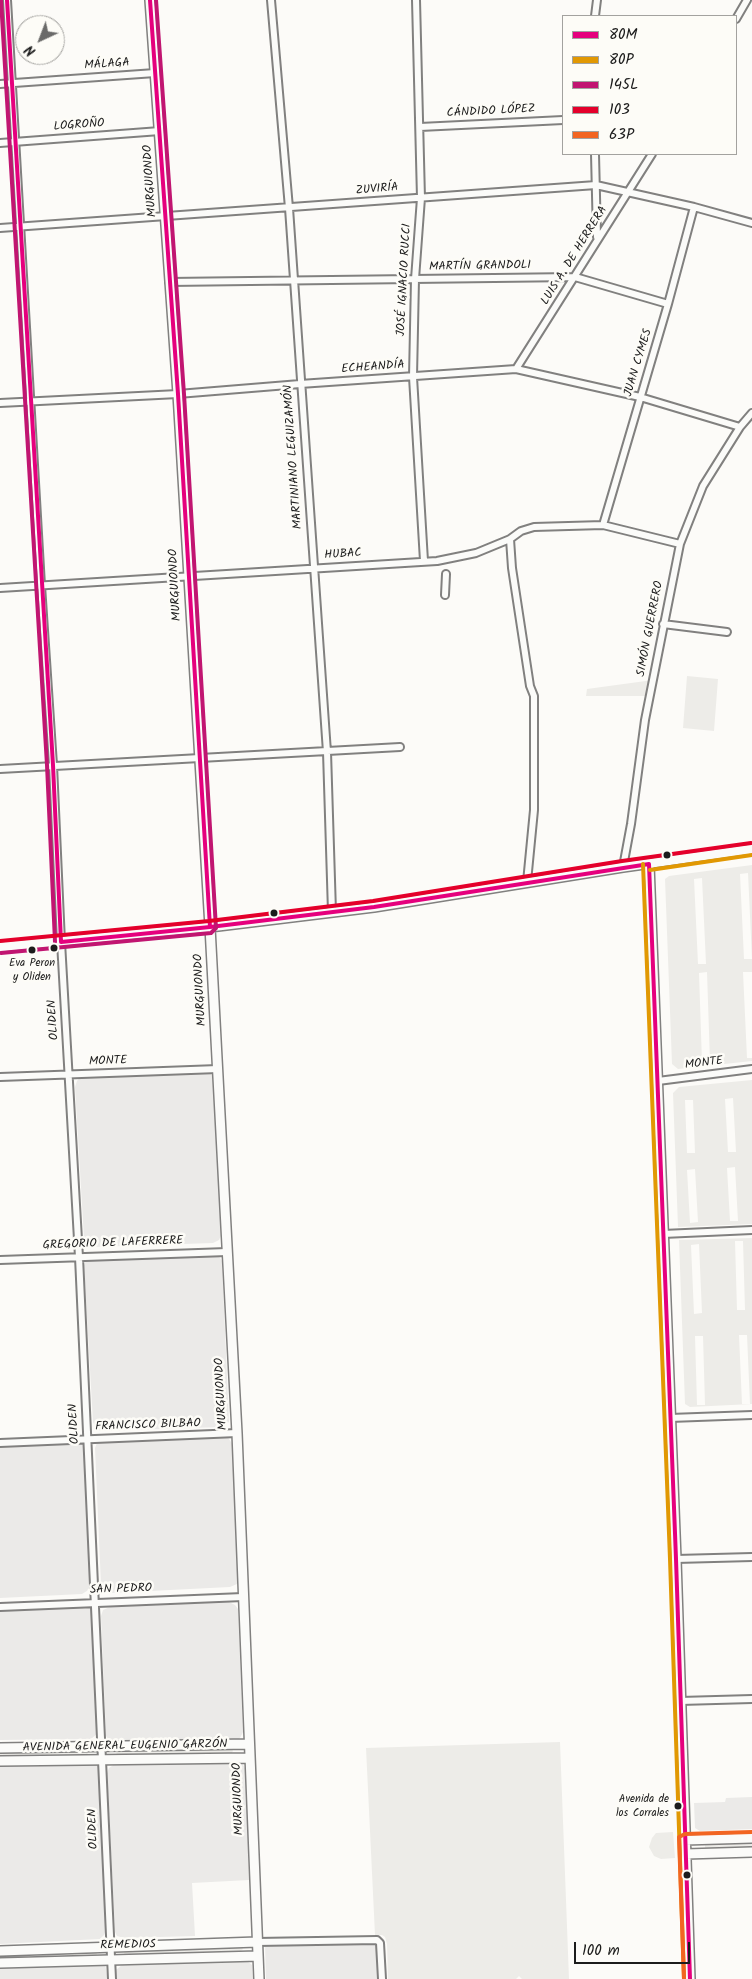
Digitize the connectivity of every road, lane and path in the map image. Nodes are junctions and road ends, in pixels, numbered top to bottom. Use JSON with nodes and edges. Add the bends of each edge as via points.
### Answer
{"nodes":[{"id":1,"x":7,"y":0,"type":"edge"},
{"id":2,"x":150,"y":0,"type":"edge"},
{"id":3,"x":271,"y":0,"type":"edge"},
{"id":4,"x":416,"y":0,"type":"edge"},
{"id":5,"x":597,"y":0,"type":"edge"},
{"id":6,"x":747,"y":0,"type":"edge"},
{"id":7,"x":595,"y":15,"type":"edge"},
{"id":8,"x":737,"y":17,"type":"edge"},
{"id":9,"x":156,"y":73,"type":"junction"},
{"id":10,"x":12,"y":83,"type":"junction"},
{"id":11,"x":0,"y":84,"type":"edge"},
{"id":12,"x":562,"y":120,"type":"edge"},
{"id":13,"x":420,"y":127,"type":"junction"},
{"id":14,"x":160,"y":131,"type":"junction"},
{"id":15,"x":15,"y":142,"type":"junction"},
{"id":16,"x":0,"y":143,"type":"edge"},
{"id":17,"x":594,"y":155,"type":"edge"},
{"id":18,"x":651,"y":155,"type":"edge"},
{"id":19,"x":596,"y":185,"type":"junction"},
{"id":20,"x":628,"y":192,"type":"junction"},
{"id":21,"x":421,"y":198,"type":"junction"},
{"id":22,"x":694,"y":207,"type":"junction"},
{"id":23,"x":289,"y":208,"type":"junction"},
{"id":24,"x":165,"y":216,"type":"junction"},
{"id":25,"x":752,"y":223,"type":"edge"},
{"id":26,"x":20,"y":226,"type":"junction"},
{"id":27,"x":0,"y":228,"type":"edge"},
{"id":28,"x":598,"y":238,"type":"junction"},
{"id":29,"x":575,"y":277,"type":"junction"},
{"id":30,"x":415,"y":279,"type":"junction"},
{"id":31,"x":294,"y":281,"type":"junction"},
{"id":32,"x":169,"y":282,"type":"junction"},
{"id":33,"x":668,"y":304,"type":"junction"},
{"id":34,"x":516,"y":370,"type":"junction"},
{"id":35,"x":413,"y":377,"type":"junction"},
{"id":36,"x":300,"y":384,"type":"junction"},
{"id":37,"x":178,"y":394,"type":"junction"},
{"id":38,"x":640,"y":397,"type":"junction"},
{"id":39,"x":31,"y":401,"type":"junction"},
{"id":40,"x":0,"y":403,"type":"edge"},
{"id":41,"x":752,"y":413,"type":"edge"},
{"id":42,"x":740,"y":428,"type":"junction"},
{"id":43,"x":603,"y":525,"type":"junction"},
{"id":44,"x":510,"y":538,"type":"junction"},
{"id":45,"x":680,"y":544,"type":"junction"},
{"id":46,"x":424,"y":561,"type":"junction"},
{"id":47,"x":314,"y":568,"type":"junction"},
{"id":48,"x":446,"y":574,"type":"dead end"},
{"id":49,"x":188,"y":575,"type":"junction"},
{"id":50,"x":40,"y":585,"type":"junction"},
{"id":51,"x":0,"y":588,"type":"edge"},
{"id":52,"x":445,"y":595,"type":"dead end"},
{"id":53,"x":663,"y":624,"type":"junction"},
{"id":54,"x":727,"y":632,"type":"dead end"},
{"id":55,"x":400,"y":747,"type":"dead end"},
{"id":56,"x":327,"y":752,"type":"junction"},
{"id":57,"x":199,"y":759,"type":"junction"},
{"id":58,"x":53,"y":765,"type":"junction"},
{"id":59,"x":0,"y":769,"type":"edge"},
{"id":60,"x":752,"y":849,"type":"edge"},
{"id":61,"x":649,"y":864,"type":"junction"},
{"id":62,"x":623,"y":867,"type":"junction"},
{"id":63,"x":527,"y":882,"type":"junction"},
{"id":64,"x":332,"y":912,"type":"junction"},
{"id":65,"x":210,"y":927,"type":"junction"},
{"id":66,"x":61,"y":942,"type":"junction"},
{"id":67,"x":0,"y":947,"type":"edge"},
{"id":68,"x":218,"y":1069,"type":"junction"},
{"id":69,"x":752,"y":1069,"type":"edge"},
{"id":70,"x":69,"y":1074,"type":"junction"},
{"id":71,"x":0,"y":1077,"type":"edge"},
{"id":72,"x":658,"y":1081,"type":"junction"},
{"id":73,"x":752,"y":1230,"type":"edge"},
{"id":74,"x":663,"y":1234,"type":"junction"},
{"id":75,"x":227,"y":1252,"type":"junction"},
{"id":76,"x":79,"y":1257,"type":"junction"},
{"id":77,"x":0,"y":1260,"type":"edge"},
{"id":78,"x":752,"y":1415,"type":"edge"},
{"id":79,"x":670,"y":1418,"type":"junction"},
{"id":80,"x":237,"y":1434,"type":"junction"},
{"id":81,"x":87,"y":1440,"type":"junction"},
{"id":82,"x":0,"y":1443,"type":"edge"},
{"id":83,"x":752,"y":1557,"type":"edge"},
{"id":84,"x":676,"y":1559,"type":"junction"},
{"id":85,"x":243,"y":1597,"type":"junction"},
{"id":86,"x":96,"y":1602,"type":"junction"},
{"id":87,"x":0,"y":1606,"type":"edge"},
{"id":88,"x":752,"y":1699,"type":"edge"},
{"id":89,"x":680,"y":1701,"type":"junction"},
{"id":90,"x":249,"y":1744,"type":"junction"},
{"id":91,"x":102,"y":1746,"type":"junction"},
{"id":92,"x":0,"y":1748,"type":"edge"},
{"id":93,"x":250,"y":1758,"type":"junction"},
{"id":94,"x":102,"y":1760,"type":"junction"},
{"id":95,"x":0,"y":1761,"type":"edge"},
{"id":96,"x":752,"y":1838,"type":"edge"},
{"id":97,"x":685,"y":1840,"type":"junction"},
{"id":98,"x":752,"y":1852,"type":"edge"},
{"id":99,"x":686,"y":1854,"type":"junction"},
{"id":100,"x":257,"y":1942,"type":"junction"},
{"id":101,"x":110,"y":1946,"type":"junction"},
{"id":102,"x":0,"y":1951,"type":"edge"},
{"id":103,"x":258,"y":1956,"type":"junction"},
{"id":104,"x":112,"y":1959,"type":"junction"},
{"id":105,"x":0,"y":1963,"type":"edge"},
{"id":106,"x":112,"y":1979,"type":"edge"},
{"id":107,"x":258,"y":1979,"type":"edge"},
{"id":108,"x":382,"y":1979,"type":"edge"},
{"id":109,"x":690,"y":1979,"type":"edge"}],
"edges":[{"from":1,"to":10,"type":"street","name":"OLIDEN"},
{"from":2,"to":9,"type":"street","name":"MURGUIONDO"},
{"from":3,"to":23,"type":"street","name":"MARTINIANO LEGUIZAMÓN"},
{"from":4,"to":13,"type":"street","name":"JOSÉ IGNACIO RUCCI"},
{"from":5,"to":7,"type":"street"},
{"from":6,"to":8,"type":"street"},
{"from":9,"to":10,"type":"street","name":"MÁLAGA"},
{"from":9,"to":14,"type":"street","name":"MURGUIONDO"},
{"from":10,"to":11,"type":"street","name":"MÁLAGA"},
{"from":10,"to":15,"type":"street","name":"OLIDEN"},
{"from":12,"to":13,"type":"street","name":"CÁNDIDO LÓPEZ"},
{"from":13,"to":21,"type":"street","name":"JOSÉ IGNACIO RUCCI"},
{"from":14,"to":15,"type":"street","name":"LOGROÑO"},
{"from":14,"to":24,"type":"street","name":"MURGUIONDO"},
{"from":15,"to":16,"type":"street","name":"LOGROÑO"},
{"from":15,"to":26,"type":"street","name":"OLIDEN"},
{"from":17,"to":19,"type":"street"},
{"from":18,"to":20,"type":"street","name":"LUIS A. DE HERRERA"},
{"from":19,"to":20,"type":"street","name":"ZUVIRÍA"},
{"from":19,"to":21,"type":"street","name":"ZUVIRÍA"},
{"from":19,"to":28,"type":"street"},
{"from":20,"to":22,"type":"street","name":"ZUVIRÍA"},
{"from":20,"to":28,"type":"street","name":"LUIS A. DE HERRERA"},
{"from":21,"to":23,"type":"street","name":"ZUVIRÍA"},
{"from":21,"to":30,"type":"street","name":"JOSÉ IGNACIO RUCCI"},
{"from":22,"to":25,"type":"street","name":"ZUVIRÍA"},
{"from":22,"to":33,"type":"street","name":"JUAN CYMES"},
{"from":23,"to":24,"type":"street","name":"ZUVIRÍA"},
{"from":23,"to":31,"type":"street","name":"MARTINIANO LEGUIZAMÓN"},
{"from":24,"to":26,"type":"street","name":"ZUVIRÍA"},
{"from":24,"to":32,"type":"street","name":"MURGUIONDO"},
{"from":26,"to":27,"type":"street","name":"ZUVIRÍA"},
{"from":26,"to":39,"type":"street","name":"OLIDEN"},
{"from":28,"to":29,"type":"street","name":"LUIS A. DE HERRERA"},
{"from":29,"to":30,"type":"street","name":"MARTÍN GRANDOLI"},
{"from":29,"to":33,"type":"street","name":"MARTÍN GRANDOLI"},
{"from":29,"to":34,"type":"street","name":"LUIS A. DE HERRERA"},
{"from":30,"to":31,"type":"street","name":"MARTÍN GRANDOLI"},
{"from":30,"to":35,"type":"street","name":"JOSÉ IGNACIO RUCCI"},
{"from":31,"to":32,"type":"street","name":"MARTÍN GRANDOLI"},
{"from":31,"to":36,"type":"street","name":"MARTINIANO LEGUIZAMÓN"},
{"from":32,"to":37,"type":"street","name":"MURGUIONDO"},
{"from":33,"to":38,"type":"street","name":"JUAN CYMES"},
{"from":34,"to":35,"type":"street","name":"ECHEANDÍA"},
{"from":34,"to":38,"type":"street","name":"ECHEANDÍA"},
{"from":35,"to":36,"type":"street","name":"ECHEANDÍA"},
{"from":35,"to":46,"type":"street","name":"JOSÉ IGNACIO RUCCI"},
{"from":36,"to":37,"type":"street","name":"ECHEANDÍA"},
{"from":36,"to":47,"type":"street","name":"MARTINIANO LEGUIZAMÓN"},
{"from":37,"to":39,"type":"street","name":"ECHEANDÍA"},
{"from":37,"to":49,"type":"street","name":"MURGUIONDO"},
{"from":38,"to":42,"type":"street","name":"ECHEANDÍA"},
{"from":38,"to":43,"type":"street","name":"JUAN CYMES"},
{"from":39,"to":40,"type":"street","name":"ECHEANDÍA"},
{"from":39,"to":50,"type":"street","name":"OLIDEN"},
{"from":41,"to":42,"type":"street","name":"SIMÓN GUERRERO"},
{"from":42,"to":45,"type":"street","name":"SIMÓN GUERRERO","via":[[702,486]]},
{"from":43,"to":44,"type":"street","name":"HUBAC","via":[[534,527]]},
{"from":43,"to":45,"type":"street","name":"HUBAC"},
{"from":44,"to":46,"type":"street","name":"HUBAC","via":[[476,554]]},
{"from":44,"to":63,"type":"street","via":[[512,568],[534,696],[534,810]]},
{"from":45,"to":53,"type":"street","name":"SIMÓN GUERRERO"},
{"from":46,"to":47,"type":"street","name":"HUBAC"},
{"from":47,"to":49,"type":"street","name":"HUBAC"},
{"from":47,"to":56,"type":"street","name":"MARTINIANO LEGUIZAMÓN"},
{"from":48,"to":52,"type":"street"},
{"from":49,"to":50,"type":"street","name":"HUBAC"},
{"from":49,"to":57,"type":"street","name":"MURGUIONDO"},
{"from":50,"to":51,"type":"street","name":"HUBAC"},
{"from":50,"to":58,"type":"street","name":"OLIDEN"},
{"from":53,"to":54,"type":"street"},
{"from":53,"to":62,"type":"street","name":"SIMÓN GUERRERO"},
{"from":55,"to":56,"type":"street"},
{"from":56,"to":57,"type":"street"},
{"from":56,"to":64,"type":"street","name":"MARTINIANO LEGUIZAMÓN"},
{"from":57,"to":58,"type":"street"},
{"from":57,"to":65,"type":"street","name":"MURGUIONDO"},
{"from":58,"to":59,"type":"street"},
{"from":58,"to":66,"type":"street","name":"OLIDEN"},
{"from":60,"to":61,"type":"street"},
{"from":61,"to":62,"type":"street"},
{"from":61,"to":72,"type":"street"},
{"from":62,"to":63,"type":"street"},
{"from":63,"to":64,"type":"street"},
{"from":64,"to":65,"type":"street"},
{"from":65,"to":66,"type":"street"},
{"from":65,"to":68,"type":"street","name":"MURGUIONDO"},
{"from":66,"to":67,"type":"street"},
{"from":66,"to":70,"type":"street","name":"OLIDEN"},
{"from":68,"to":70,"type":"street","name":"MONTE"},
{"from":68,"to":75,"type":"street","name":"MURGUIONDO"},
{"from":69,"to":72,"type":"street","name":"MONTE"},
{"from":70,"to":71,"type":"street","name":"MONTE"},
{"from":70,"to":76,"type":"street","name":"OLIDEN"},
{"from":72,"to":74,"type":"street"},
{"from":73,"to":74,"type":"street"},
{"from":74,"to":79,"type":"street"},
{"from":75,"to":76,"type":"street","name":"GREGORIO DE LAFERRERE"},
{"from":75,"to":80,"type":"street","name":"MURGUIONDO"},
{"from":76,"to":77,"type":"street","name":"GREGORIO DE LAFERRERE"},
{"from":76,"to":81,"type":"street","name":"OLIDEN"},
{"from":78,"to":79,"type":"street"},
{"from":79,"to":84,"type":"street"},
{"from":80,"to":81,"type":"street","name":"FRANCISCO BILBAO"},
{"from":80,"to":85,"type":"street","name":"MURGUIONDO"},
{"from":81,"to":82,"type":"street","name":"FRANCISCO BILBAO"},
{"from":81,"to":86,"type":"street","name":"OLIDEN"},
{"from":83,"to":84,"type":"street"},
{"from":84,"to":89,"type":"street"},
{"from":85,"to":86,"type":"street","name":"SAN PEDRO"},
{"from":85,"to":90,"type":"street","name":"MURGUIONDO"},
{"from":86,"to":87,"type":"street","name":"SAN PEDRO"},
{"from":86,"to":91,"type":"street","name":"OLIDEN"},
{"from":88,"to":89,"type":"street"},
{"from":89,"to":97,"type":"street"},
{"from":90,"to":91,"type":"street","name":"AVENIDA GENERAL EUGENIO GARZÓN"},
{"from":90,"to":93,"type":"street","name":"MURGUIONDO"},
{"from":91,"to":92,"type":"street","name":"AVENIDA GENERAL EUGENIO GARZÓN"},
{"from":91,"to":94,"type":"street","name":"OLIDEN"},
{"from":93,"to":94,"type":"street","name":"AVENIDA GENERAL EUGENIO GARZÓN"},
{"from":93,"to":100,"type":"street","name":"MURGUIONDO"},
{"from":94,"to":95,"type":"street","name":"AVENIDA GENERAL EUGENIO GARZÓN"},
{"from":94,"to":101,"type":"street","name":"OLIDEN"},
{"from":96,"to":97,"type":"street"},
{"from":97,"to":99,"type":"street"},
{"from":98,"to":99,"type":"street"},
{"from":99,"to":109,"type":"street"},
{"from":100,"to":101,"type":"street","name":"REMEDIOS"},
{"from":100,"to":103,"type":"street","name":"MURGUIONDO"},
{"from":100,"to":108,"type":"street","via":[[377,1940],[380,1943]]},
{"from":101,"to":102,"type":"street","name":"REMEDIOS"},
{"from":101,"to":104,"type":"street","name":"OLIDEN"},
{"from":103,"to":104,"type":"street","name":"REMEDIOS"},
{"from":103,"to":107,"type":"street","name":"MURGUIONDO"},
{"from":104,"to":105,"type":"street","name":"REMEDIOS"},
{"from":104,"to":106,"type":"street","name":"OLIDEN"}]}
